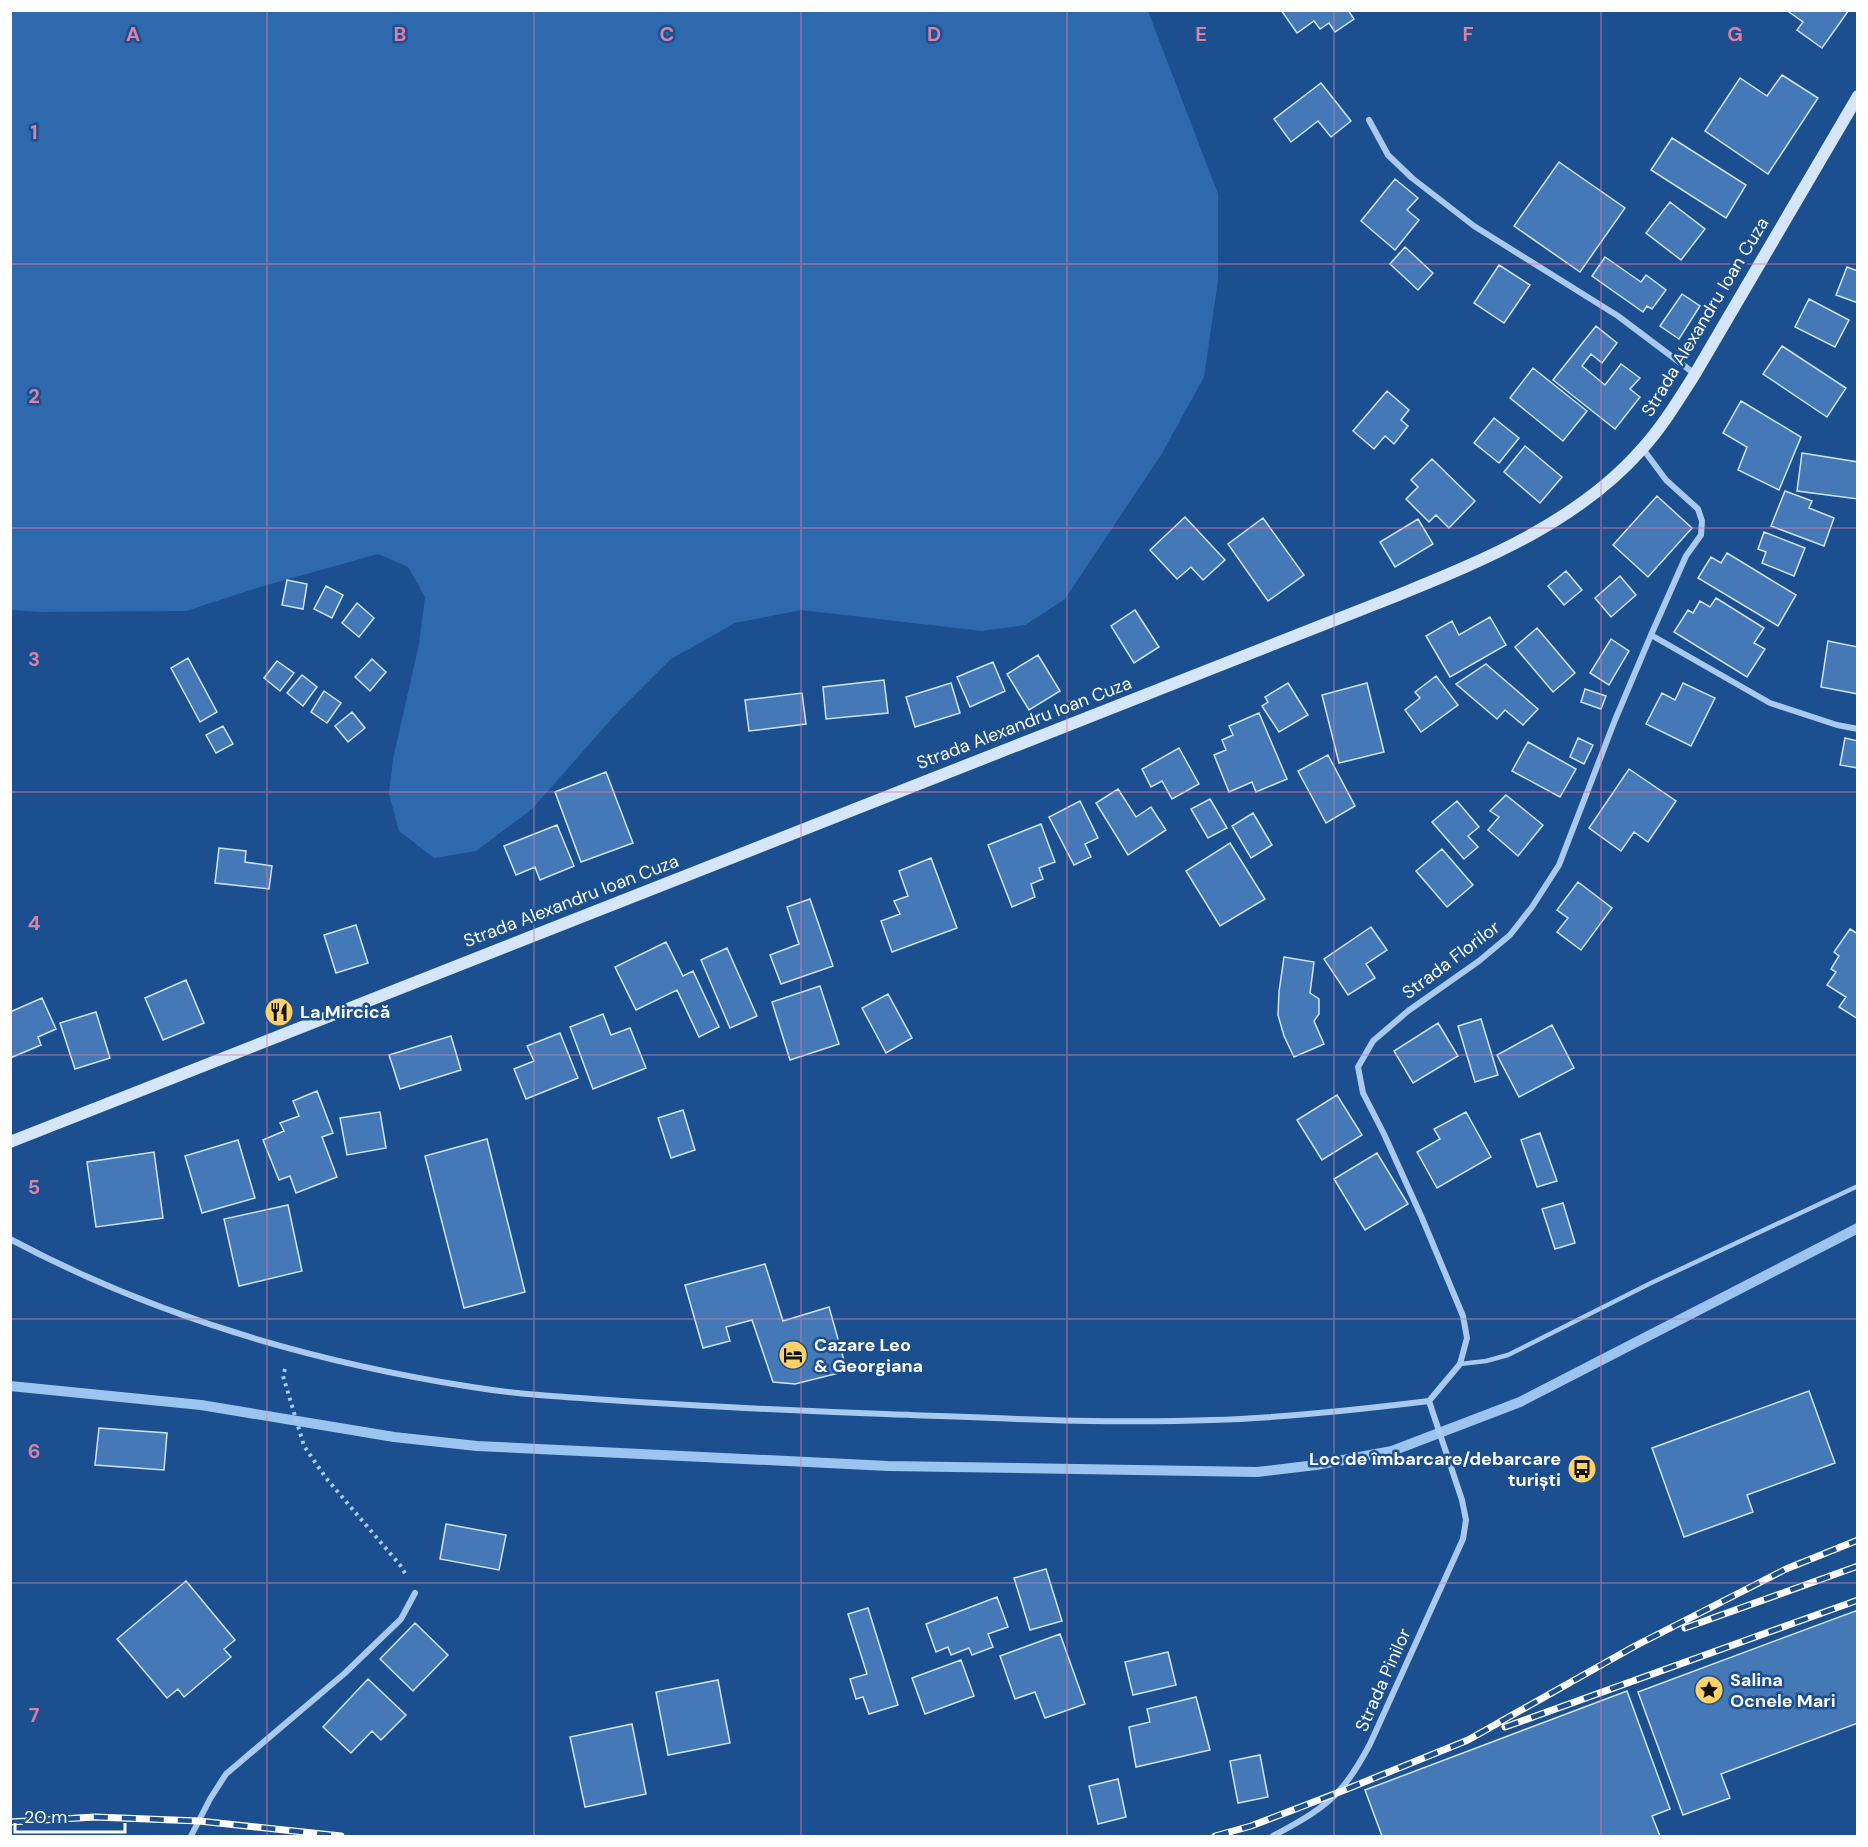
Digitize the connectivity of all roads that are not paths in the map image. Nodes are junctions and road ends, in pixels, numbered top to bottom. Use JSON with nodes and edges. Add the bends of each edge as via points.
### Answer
{"nodes":[{"id":1,"x":1857,"y":96,"type":"edge"},
{"id":2,"x":1369,"y":120,"type":"dead end"},
{"id":3,"x":1695,"y":374,"type":"junction"},
{"id":4,"x":1643,"y":449,"type":"junction"},
{"id":5,"x":1651,"y":635,"type":"junction"},
{"id":6,"x":1857,"y":729,"type":"edge"},
{"id":7,"x":10,"y":1142,"type":"edge"},
{"id":8,"x":1857,"y":1185,"type":"edge"},
{"id":9,"x":10,"y":1239,"type":"edge"},
{"id":10,"x":1460,"y":1364,"type":"junction"},
{"id":11,"x":1429,"y":1401,"type":"junction"},
{"id":12,"x":415,"y":1593,"type":"road end"},
{"id":13,"x":191,"y":1836,"type":"edge"},
{"id":14,"x":1273,"y":1836,"type":"edge"}],
"edges":[{"from":1,"to":3,"type":"main road","name":"Strada Alexandru Ioan Cuza"},
{"from":2,"to":3,"type":"street","via":[[1388,155],[1412,178],[1474,226],[1618,316]]},
{"from":3,"to":4,"type":"main road","name":"Strada Alexandru Ioan Cuza"},
{"from":4,"to":5,"type":"street","name":"Strada Florilor","via":[[1666,480],[1698,509],[1702,521],[1701,535],[1686,556]]},
{"from":4,"to":7,"type":"main road","name":"Strada Alexandru Ioan Cuza","via":[[1576,507],[1526,538],[1462,569]]},
{"from":5,"to":6,"type":"street","via":[[1770,703]]},
{"from":5,"to":10,"type":"street","name":"Strada Florilor","via":[[1559,865],[1532,907],[1510,935],[1373,1041],[1358,1067],[1363,1093],[1422,1218],[1462,1316],[1467,1338]]},
{"from":8,"to":10,"type":"lane","via":[[1651,1282],[1508,1355]]},
{"from":9,"to":11,"type":"street","via":[[98,1282],[192,1318],[290,1348],[475,1388],[775,1410],[1125,1421],[1279,1417]]},
{"from":10,"to":11,"type":"street","name":"Strada Florilor"},
{"from":11,"to":14,"type":"street","name":"Strada Pinilor","via":[[1462,1500],[1466,1520],[1463,1539],[1356,1770],[1337,1793]]},
{"from":12,"to":13,"type":"street","via":[[401,1619],[345,1673],[226,1774]]}]}
